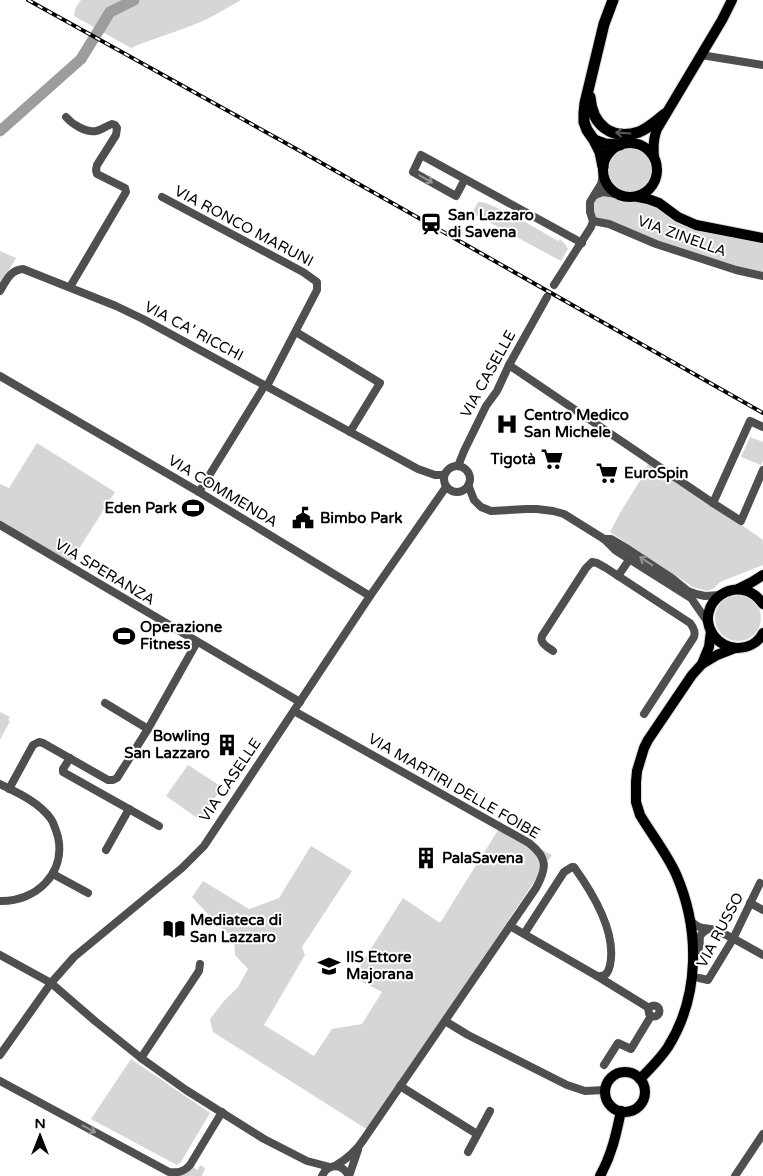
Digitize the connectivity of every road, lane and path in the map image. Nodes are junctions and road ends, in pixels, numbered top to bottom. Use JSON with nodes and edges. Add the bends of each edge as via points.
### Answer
{"nodes":[{"id":1,"x":603,"y":0,"type":"edge"},
{"id":2,"x":613,"y":0,"type":"edge"},
{"id":3,"x":732,"y":0,"type":"edge"},
{"id":4,"x":604,"y":24,"type":"junction"},
{"id":5,"x":701,"y":55,"type":"junction"},
{"id":6,"x":763,"y":65,"type":"edge"},
{"id":7,"x":590,"y":81,"type":"junction"},
{"id":8,"x":665,"y":114,"type":"junction"},
{"id":9,"x":66,"y":117,"type":"dead end"},
{"id":10,"x":657,"y":129,"type":"junction"},
{"id":11,"x":594,"y":140,"type":"junction"},
{"id":12,"x":633,"y":143,"type":"junction"},
{"id":13,"x":620,"y":145,"type":"junction"},
{"id":14,"x":654,"y":157,"type":"junction"},
{"id":15,"x":603,"y":171,"type":"junction"},
{"id":16,"x":465,"y":179,"type":"junction"},
{"id":17,"x":656,"y":179,"type":"junction"},
{"id":18,"x":616,"y":194,"type":"junction"},
{"id":19,"x":595,"y":195,"type":"junction"},
{"id":20,"x":162,"y":197,"type":"dead end"},
{"id":21,"x":637,"y":197,"type":"junction"},
{"id":22,"x":659,"y":203,"type":"junction"},
{"id":23,"x":593,"y":221,"type":"junction"},
{"id":24,"x":763,"y":238,"type":"edge"},
{"id":25,"x":582,"y":243,"type":"junction"},
{"id":26,"x":763,"y":276,"type":"edge"},
{"id":27,"x":554,"y":285,"type":"dead end"},
{"id":28,"x":70,"y":287,"type":"junction"},
{"id":29,"x":0,"y":291,"type":"edge"},
{"id":30,"x":547,"y":298,"type":"dead end"},
{"id":31,"x":296,"y":332,"type":"junction"},
{"id":32,"x":509,"y":365,"type":"junction"},
{"id":33,"x":0,"y":376,"type":"edge"},
{"id":34,"x":266,"y":385,"type":"junction"},
{"id":35,"x":763,"y":428,"type":"edge"},
{"id":36,"x":350,"y":432,"type":"junction"},
{"id":37,"x":458,"y":466,"type":"junction"},
{"id":38,"x":763,"y":470,"type":"edge"},
{"id":39,"x":443,"y":475,"type":"junction"},
{"id":40,"x":446,"y":487,"type":"junction"},
{"id":41,"x":469,"y":487,"type":"junction"},
{"id":42,"x":199,"y":492,"type":"junction"},
{"id":43,"x":457,"y":492,"type":"junction"},
{"id":44,"x":474,"y":500,"type":"junction"},
{"id":45,"x":713,"y":503,"type":"junction"},
{"id":46,"x":0,"y":525,"type":"edge"},
{"id":47,"x":604,"y":539,"type":"junction"},
{"id":48,"x":630,"y":560,"type":"junction"},
{"id":49,"x":763,"y":575,"type":"edge"},
{"id":50,"x":618,"y":576,"type":"junction"},
{"id":51,"x":738,"y":589,"type":"junction"},
{"id":52,"x":720,"y":595,"type":"junction"},
{"id":53,"x":370,"y":596,"type":"junction"},
{"id":54,"x":763,"y":604,"type":"edge"},
{"id":55,"x":710,"y":627,"type":"junction"},
{"id":56,"x":763,"y":634,"type":"edge"},
{"id":57,"x":197,"y":642,"type":"junction"},
{"id":58,"x":735,"y":648,"type":"junction"},
{"id":59,"x":553,"y":651,"type":"dead end"},
{"id":60,"x":702,"y":664,"type":"junction"},
{"id":61,"x":300,"y":702,"type":"junction"},
{"id":62,"x":105,"y":703,"type":"dead end"},
{"id":63,"x":294,"y":711,"type":"junction"},
{"id":64,"x":644,"y":714,"type":"dead end"},
{"id":65,"x":148,"y":728,"type":"junction"},
{"id":66,"x":70,"y":758,"type":"junction"},
{"id":67,"x":0,"y":784,"type":"edge"},
{"id":68,"x":9,"y":789,"type":"junction"},
{"id":69,"x":129,"y":809,"type":"junction"},
{"id":70,"x":159,"y":826,"type":"dead end"},
{"id":71,"x":106,"y":850,"type":"dead end"},
{"id":72,"x":52,"y":874,"type":"junction"},
{"id":73,"x":760,"y":883,"type":"dead end"},
{"id":74,"x":88,"y":893,"type":"dead end"},
{"id":75,"x":0,"y":901,"type":"edge"},
{"id":76,"x":750,"y":903,"type":"junction"},
{"id":77,"x":763,"y":910,"type":"edge"},
{"id":78,"x":690,"y":920,"type":"junction"},
{"id":79,"x":510,"y":926,"type":"junction"},
{"id":80,"x":708,"y":929,"type":"junction"},
{"id":81,"x":524,"y":934,"type":"junction"},
{"id":82,"x":733,"y":939,"type":"junction"},
{"id":83,"x":0,"y":955,"type":"edge"},
{"id":84,"x":763,"y":955,"type":"edge"},
{"id":85,"x":693,"y":956,"type":"junction"},
{"id":86,"x":200,"y":964,"type":"dead end"},
{"id":87,"x":597,"y":976,"type":"junction"},
{"id":88,"x":699,"y":978,"type":"dead end"},
{"id":89,"x":51,"y":983,"type":"junction"},
{"id":90,"x":445,"y":1021,"type":"junction"},
{"id":91,"x":0,"y":1055,"type":"edge"},
{"id":92,"x":141,"y":1058,"type":"junction"},
{"id":93,"x":604,"y":1065,"type":"dead end"},
{"id":94,"x":640,"y":1079,"type":"junction"},
{"id":95,"x":0,"y":1081,"type":"edge"},
{"id":96,"x":400,"y":1086,"type":"junction"},
{"id":97,"x":605,"y":1090,"type":"junction"},
{"id":98,"x":490,"y":1111,"type":"dead end"},
{"id":99,"x":621,"y":1111,"type":"junction"},
{"id":100,"x":222,"y":1112,"type":"junction"},
{"id":101,"x":477,"y":1134,"type":"junction"},
{"id":102,"x":763,"y":1134,"type":"edge"},
{"id":103,"x":360,"y":1146,"type":"junction"},
{"id":104,"x":468,"y":1152,"type":"dead end"},
{"id":105,"x":307,"y":1161,"type":"junction"},
{"id":106,"x":332,"y":1167,"type":"junction"},
{"id":107,"x":321,"y":1176,"type":"edge"},
{"id":108,"x":349,"y":1176,"type":"edge"},
{"id":109,"x":600,"y":1176,"type":"edge"},
{"id":110,"x":735,"y":1176,"type":"edge"}],
"edges":[{"from":1,"to":4,"type":"highway"},
{"from":2,"to":4,"type":"highway"},
{"from":3,"to":5,"type":"main road"},
{"from":4,"to":7,"type":"highway"},
{"from":5,"to":6,"type":"street"},
{"from":5,"to":8,"type":"main road"},
{"from":8,"to":7,"type":"highway","one_way":true,"via":[[640,132],[619,134],[609,131],[600,124],[590,106]]},
{"from":7,"to":11,"type":"highway","via":[[584,113],[587,130]]},
{"from":8,"to":10,"type":"main road"},
{"from":9,"to":28,"type":"street","via":[[73,124],[93,132],[112,124],[117,128],[96,170],[97,174],[125,188],[126,192]]},
{"from":10,"to":12,"type":"main road","via":[[644,140]]},
{"from":10,"to":14,"type":"main road"},
{"from":11,"to":13,"type":"highway"},
{"from":11,"to":15,"type":"highway"},
{"from":12,"to":13,"type":"main road"},
{"from":12,"to":14,"type":"main road"},
{"from":13,"to":15,"type":"main road","via":[[605,159]]},
{"from":14,"to":17,"type":"main road"},
{"from":15,"to":18,"type":"main road","via":[[607,186]]},
{"from":15,"to":19,"type":"street"},
{"from":16,"to":16,"type":"street","one_way":true,"via":[[421,155],[413,172],[456,196]]},
{"from":16,"to":25,"type":"street"},
{"from":17,"to":21,"type":"main road"},
{"from":17,"to":22,"type":"main road"},
{"from":18,"to":19,"type":"street","via":[[604,192]]},
{"from":18,"to":21,"type":"main road"},
{"from":19,"to":23,"type":"street","via":[[590,202]]},
{"from":20,"to":31,"type":"street","name":"VIA RONCO MARUNI","via":[[317,282],[317,290]]},
{"from":21,"to":22,"type":"main road"},
{"from":22,"to":24,"type":"main road","via":[[696,225]]},
{"from":23,"to":25,"type":"street"},
{"from":23,"to":26,"type":"street","name":"VIA ZINELLA","via":[[736,270]]},
{"from":25,"to":27,"type":"street"},
{"from":28,"to":29,"type":"street","name":"VIA CA' RICCHI","via":[[18,269],[9,275]]},
{"from":28,"to":34,"type":"street","name":"VIA CA' RICCHI","via":[[143,318]]},
{"from":30,"to":32,"type":"street","name":"VIA CASELLE"},
{"from":31,"to":34,"type":"street","name":"VIA RONCO MARUNI"},
{"from":31,"to":36,"type":"street","via":[[380,383]]},
{"from":32,"to":37,"type":"street","name":"VIA CASELLE"},
{"from":32,"to":45,"type":"street"},
{"from":33,"to":42,"type":"street","name":"VIA COMMENDA"},
{"from":34,"to":36,"type":"street","name":"VIA CA' RICCHI"},
{"from":34,"to":42,"type":"street","name":"VIA RONCO MARUNI"},
{"from":35,"to":45,"type":"street","via":[[750,421]]},
{"from":36,"to":39,"type":"street","name":"VIA CA' RICCHI","via":[[418,469]]},
{"from":37,"to":39,"type":"street"},
{"from":37,"to":41,"type":"street","via":[[468,471]]},
{"from":38,"to":45,"type":"street","via":[[741,520]]},
{"from":39,"to":40,"type":"street"},
{"from":40,"to":43,"type":"street"},
{"from":40,"to":53,"type":"street","name":"VIA CASELLE"},
{"from":41,"to":43,"type":"street"},
{"from":41,"to":44,"type":"street"},
{"from":42,"to":53,"type":"street","name":"VIA COMMENDA"},
{"from":43,"to":44,"type":"street"},
{"from":44,"to":47,"type":"street","via":[[481,508],[491,511],[526,508],[564,514]]},
{"from":46,"to":57,"type":"street","name":"VIA SPERANZA"},
{"from":47,"to":48,"type":"street"},
{"from":52,"to":47,"type":"street","one_way":true,"via":[[705,596],[688,591],[628,549]]},
{"from":48,"to":50,"type":"street"},
{"from":48,"to":55,"type":"street","via":[[691,598]]},
{"from":49,"to":51,"type":"main road"},
{"from":50,"to":59,"type":"street","via":[[597,563],[590,563],[540,639]]},
{"from":50,"to":64,"type":"street","via":[[690,624],[695,634]]},
{"from":51,"to":52,"type":"main road"},
{"from":51,"to":54,"type":"main road","via":[[754,593]]},
{"from":52,"to":55,"type":"main road","via":[[711,605],[708,615]]},
{"from":53,"to":61,"type":"street","name":"VIA CASELLE"},
{"from":55,"to":58,"type":"main road","via":[[716,639]]},
{"from":55,"to":60,"type":"main road","via":[[709,647]]},
{"from":56,"to":58,"type":"main road","via":[[753,644]]},
{"from":57,"to":61,"type":"street","name":"VIA SPERANZA"},
{"from":57,"to":65,"type":"street"},
{"from":58,"to":60,"type":"main road"},
{"from":60,"to":78,"type":"main road","via":[[648,740],[637,771],[636,792],[640,815],[676,874]]},
{"from":61,"to":63,"type":"street","name":"VIA CASELLE"},
{"from":62,"to":65,"type":"street"},
{"from":63,"to":79,"type":"street","name":"VIA MARTIRI DELLE FOIBE","via":[[537,850],[544,863],[541,878]]},
{"from":63,"to":89,"type":"street","name":"VIA CASELLE","via":[[199,852],[74,957]]},
{"from":65,"to":66,"type":"street","via":[[121,774],[113,780]]},
{"from":66,"to":68,"type":"street","via":[[43,743],[36,743]]},
{"from":66,"to":69,"type":"street","via":[[63,772]]},
{"from":67,"to":68,"type":"street"},
{"from":68,"to":72,"type":"street","via":[[37,804],[53,823],[59,847]]},
{"from":69,"to":70,"type":"street"},
{"from":69,"to":71,"type":"street"},
{"from":72,"to":74,"type":"street"},
{"from":72,"to":75,"type":"street","via":[[40,888],[27,896]]},
{"from":73,"to":76,"type":"street","name":"VIA RUSSO"},
{"from":76,"to":77,"type":"street"},
{"from":76,"to":82,"type":"street","name":"VIA RUSSO"},
{"from":78,"to":80,"type":"street","via":[[696,926]]},
{"from":78,"to":85,"type":"main road"},
{"from":79,"to":81,"type":"street"},
{"from":79,"to":90,"type":"street","name":"VIA MARTIRI DELLE FOIBE"},
{"from":80,"to":82,"type":"street"},
{"from":80,"to":85,"type":"street","via":[[701,934],[699,948]]},
{"from":81,"to":87,"type":"street"},
{"from":81,"to":87,"type":"street","via":[[564,872],[574,867],[600,909],[610,944],[609,969],[603,977]]},
{"from":82,"to":84,"type":"street"},
{"from":82,"to":88,"type":"street","name":"VIA RUSSO","via":[[708,980]]},
{"from":83,"to":89,"type":"street"},
{"from":85,"to":94,"type":"main road","via":[[692,982],[680,1023],[667,1049]]},
{"from":86,"to":92,"type":"street","via":[[199,971]]},
{"from":87,"to":93,"type":"street","via":[[650,1012],[631,1050],[618,1043]]},
{"from":89,"to":91,"type":"street","name":"VIA CASELLE"},
{"from":89,"to":92,"type":"street"},
{"from":90,"to":96,"type":"street","name":"VIA MARTIRI DELLE FOIBE"},
{"from":90,"to":97,"type":"street","via":[[567,1085],[586,1091]]},
{"from":92,"to":100,"type":"street"},
{"from":94,"to":97,"type":"main road","via":[[622,1072],[611,1078]]},
{"from":94,"to":99,"type":"main road","via":[[645,1092],[640,1104],[634,1110]]},
{"from":95,"to":100,"type":"street","one_way":true,"via":[[169,1172],[181,1172],[190,1165]]},
{"from":96,"to":101,"type":"street"},
{"from":96,"to":103,"type":"street","name":"VIA MARTIRI DELLE FOIBE"},
{"from":97,"to":99,"type":"main road","via":[[609,1104]]},
{"from":98,"to":101,"type":"street"},
{"from":99,"to":109,"type":"main road","via":[[613,1148]]},
{"from":100,"to":105,"type":"street"},
{"from":101,"to":104,"type":"street"},
{"from":102,"to":110,"type":"street"},
{"from":103,"to":106,"type":"street","name":"VIA MARTIRI DELLE FOIBE"},
{"from":103,"to":108,"type":"street","name":"VIA MARTIRI DELLE FOIBE"},
{"from":105,"to":106,"type":"street"},
{"from":105,"to":107,"type":"street"},
{"from":106,"to":107,"type":"street","name":"VIA MARTIRI DELLE FOIBE"},
{"from":106,"to":108,"type":"street","name":"VIA MARTIRI DELLE FOIBE","via":[[339,1166]]}]}
